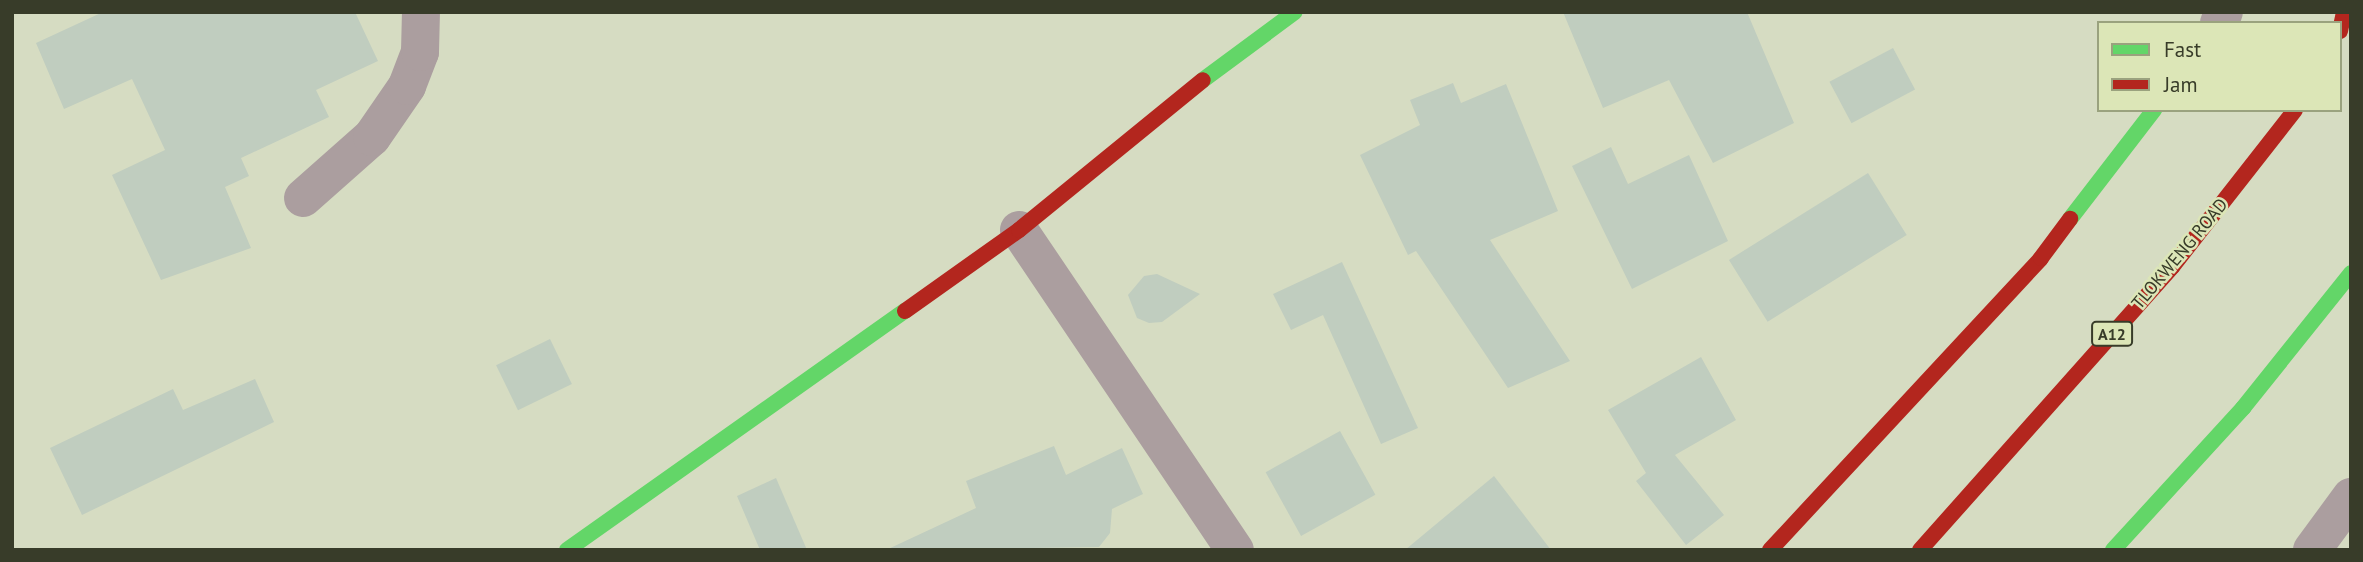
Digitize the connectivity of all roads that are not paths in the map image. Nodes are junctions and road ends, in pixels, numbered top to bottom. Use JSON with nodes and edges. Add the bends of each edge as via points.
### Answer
{"nodes":[{"id":1,"x":421,"y":12,"type":"edge"},
{"id":2,"x":1295,"y":12,"type":"edge"},
{"id":3,"x":2344,"y":12,"type":"edge"},
{"id":4,"x":2346,"y":39,"type":"edge"},
{"id":5,"x":2152,"y":112,"type":"edge"},
{"id":6,"x":2293,"y":112,"type":"edge"},
{"id":7,"x":303,"y":198,"type":"dead end"},
{"id":8,"x":1019,"y":230,"type":"junction"},
{"id":9,"x":2351,"y":273,"type":"edge"},
{"id":10,"x":2351,"y":497,"type":"edge"},
{"id":11,"x":566,"y":550,"type":"edge"},
{"id":12,"x":1235,"y":550,"type":"edge"},
{"id":13,"x":1770,"y":550,"type":"edge"},
{"id":14,"x":1920,"y":550,"type":"edge"},
{"id":15,"x":2113,"y":550,"type":"edge"},
{"id":16,"x":2312,"y":550,"type":"edge"}],
"edges":[{"from":1,"to":7,"type":"street","via":[[420,52],[407,86],[372,136]]},
{"from":2,"to":8,"type":"street","via":[[1173,102]]},
{"from":3,"to":4,"type":"street"},
{"from":5,"to":13,"type":"street","via":[[2041,258]]},
{"from":6,"to":14,"type":"street","name":"TLOKWENG ROAD","number":"A12","via":[[2172,267]]},
{"from":8,"to":11,"type":"street"},
{"from":8,"to":12,"type":"street"},
{"from":9,"to":15,"type":"street","via":[[2243,408]]},
{"from":10,"to":16,"type":"street"}]}
